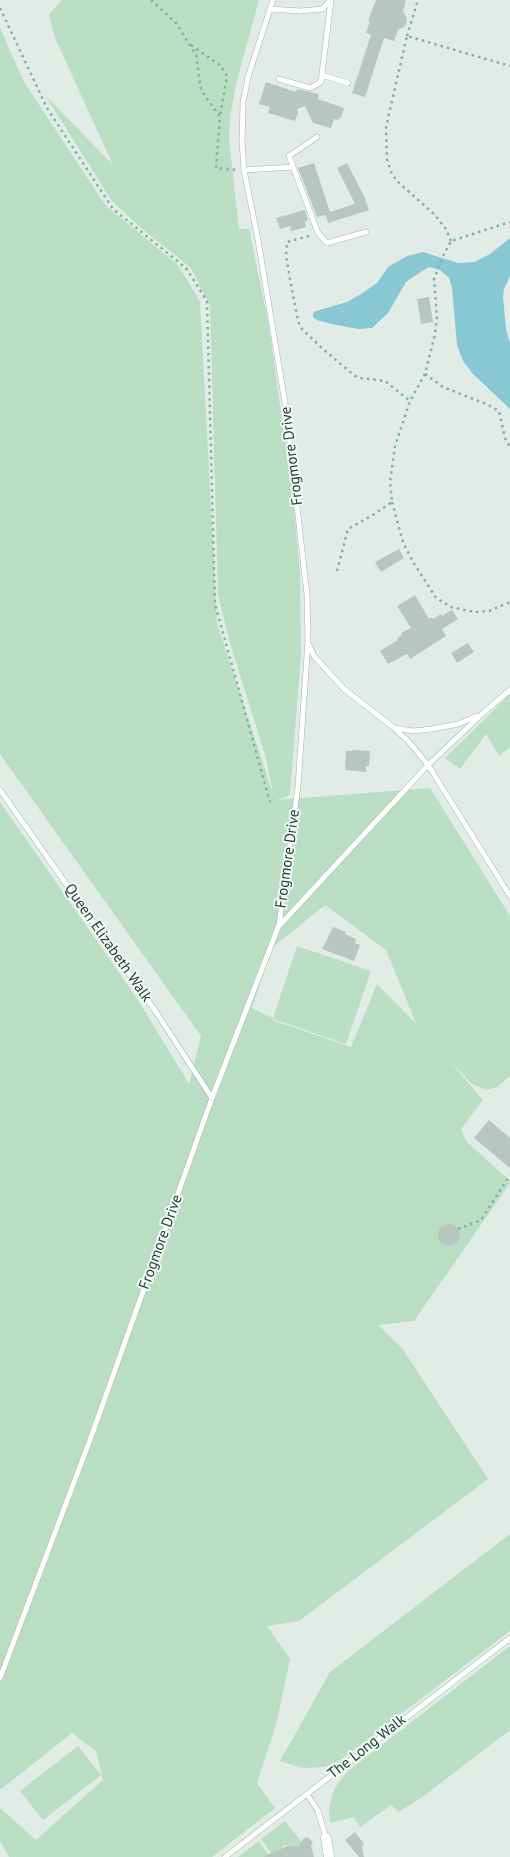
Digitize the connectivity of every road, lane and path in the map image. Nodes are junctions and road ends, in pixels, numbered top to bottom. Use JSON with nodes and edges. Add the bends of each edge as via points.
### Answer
{"nodes":[{"id":1,"x":151,"y":0,"type":"edge"},
{"id":2,"x":273,"y":0,"type":"edge"},
{"id":3,"x":331,"y":0,"type":"edge"},
{"id":4,"x":418,"y":0,"type":"edge"},
{"id":5,"x":0,"y":8,"type":"edge"},
{"id":6,"x":270,"y":9,"type":"junction"},
{"id":7,"x":407,"y":36,"type":"junction"},
{"id":8,"x":190,"y":44,"type":"junction"},
{"id":9,"x":510,"y":66,"type":"edge"},
{"id":10,"x":322,"y":75,"type":"junction"},
{"id":11,"x":279,"y":79,"type":"dead end"},
{"id":12,"x":348,"y":83,"type":"dead end"},
{"id":13,"x":220,"y":117,"type":"junction"},
{"id":14,"x":317,"y":137,"type":"dead end"},
{"id":15,"x":293,"y":167,"type":"junction"},
{"id":16,"x":244,"y":170,"type":"junction"},
{"id":17,"x":510,"y":222,"type":"edge"},
{"id":18,"x":366,"y":232,"type":"dead end"},
{"id":19,"x":318,"y":233,"type":"junction"},
{"id":20,"x":451,"y":241,"type":"junction"},
{"id":21,"x":425,"y":374,"type":"junction"},
{"id":22,"x":410,"y":401,"type":"junction"},
{"id":23,"x":510,"y":447,"type":"edge"},
{"id":24,"x":392,"y":502,"type":"junction"},
{"id":25,"x":337,"y":571,"type":"dead end"},
{"id":26,"x":510,"y":602,"type":"edge"},
{"id":27,"x":308,"y":641,"type":"junction"},
{"id":28,"x":510,"y":690,"type":"edge"},
{"id":29,"x":482,"y":714,"type":"junction"},
{"id":30,"x":393,"y":727,"type":"junction"},
{"id":31,"x":428,"y":765,"type":"junction"},
{"id":32,"x":0,"y":790,"type":"edge"},
{"id":33,"x":270,"y":802,"type":"dead end"},
{"id":34,"x":510,"y":896,"type":"edge"},
{"id":35,"x":279,"y":925,"type":"junction"},
{"id":36,"x":212,"y":1098,"type":"junction"},
{"id":37,"x":510,"y":1176,"type":"edge"},
{"id":38,"x":458,"y":1229,"type":"dead end"},
{"id":39,"x":510,"y":1638,"type":"edge"},
{"id":40,"x":0,"y":1678,"type":"edge"},
{"id":41,"x":307,"y":1794,"type":"junction"},
{"id":42,"x":326,"y":1838,"type":"joint"},
{"id":43,"x":225,"y":1857,"type":"edge"},
{"id":44,"x":329,"y":1857,"type":"edge"}],
"edges":[{"from":1,"to":8,"type":"path","via":[[176,23]]},
{"from":2,"to":6,"type":"lane","name":"Frogmore Drive"},
{"from":3,"to":6,"type":"lane","via":[[322,8],[300,11]]},
{"from":3,"to":10,"type":"lane"},
{"from":4,"to":7,"type":"path"},
{"from":5,"to":33,"type":"path","via":[[48,108],[113,209],[186,268],[206,301],[215,604]]},
{"from":6,"to":16,"type":"lane","name":"Frogmore Drive","via":[[243,103]]},
{"from":7,"to":9,"type":"path"},
{"from":7,"to":20,"type":"path","via":[[386,127],[387,159],[392,174],[435,215]]},
{"from":8,"to":13,"type":"path","via":[[198,62],[201,90]]},
{"from":8,"to":13,"type":"path","via":[[222,66],[227,76]]},
{"from":10,"to":11,"type":"lane","via":[[321,82],[310,88]]},
{"from":10,"to":12,"type":"lane"},
{"from":13,"to":16,"type":"path","via":[[216,168]]},
{"from":14,"to":15,"type":"lane","via":[[289,156]]},
{"from":15,"to":16,"type":"lane"},
{"from":15,"to":19,"type":"lane"},
{"from":16,"to":27,"type":"lane","name":"Frogmore Drive","via":[[286,409],[304,570]]},
{"from":17,"to":20,"type":"path"},
{"from":18,"to":19,"type":"lane","via":[[327,242]]},
{"from":19,"to":22,"type":"path","via":[[286,242],[290,279],[302,329],[355,376],[386,381]]},
{"from":20,"to":21,"type":"path","via":[[434,279],[437,317]]},
{"from":21,"to":22,"type":"path"},
{"from":21,"to":23,"type":"path","via":[[443,388],[499,411]]},
{"from":22,"to":24,"type":"path","via":[[395,446],[390,482]]},
{"from":24,"to":25,"type":"path","via":[[348,529]]},
{"from":24,"to":26,"type":"path","via":[[402,542],[436,598],[451,607],[474,612],[489,611]]},
{"from":27,"to":30,"type":"lane","via":[[318,662],[344,689]]},
{"from":27,"to":35,"type":"lane","name":"Frogmore Drive","via":[[298,786]]},
{"from":28,"to":29,"type":"lane"},
{"from":29,"to":30,"type":"lane","via":[[458,724],[432,729],[413,731]]},
{"from":29,"to":31,"type":"lane"},
{"from":30,"to":31,"type":"lane"},
{"from":31,"to":34,"type":"lane"},
{"from":31,"to":35,"type":"lane"},
{"from":32,"to":36,"type":"lane","name":"Queen Elizabeth Walk","via":[[156,1012]]},
{"from":35,"to":36,"type":"lane","name":"Frogmore Drive"},
{"from":36,"to":40,"type":"lane","name":"Frogmore Drive","via":[[90,1440]]},
{"from":37,"to":38,"type":"path","via":[[481,1220]]},
{"from":39,"to":41,"type":"lane","name":"The Long Walk"},
{"from":41,"to":42,"type":"lane","via":[[318,1811]]},
{"from":41,"to":43,"type":"lane","name":"The Long Walk"},
{"from":42,"to":44,"type":"street"}]}
